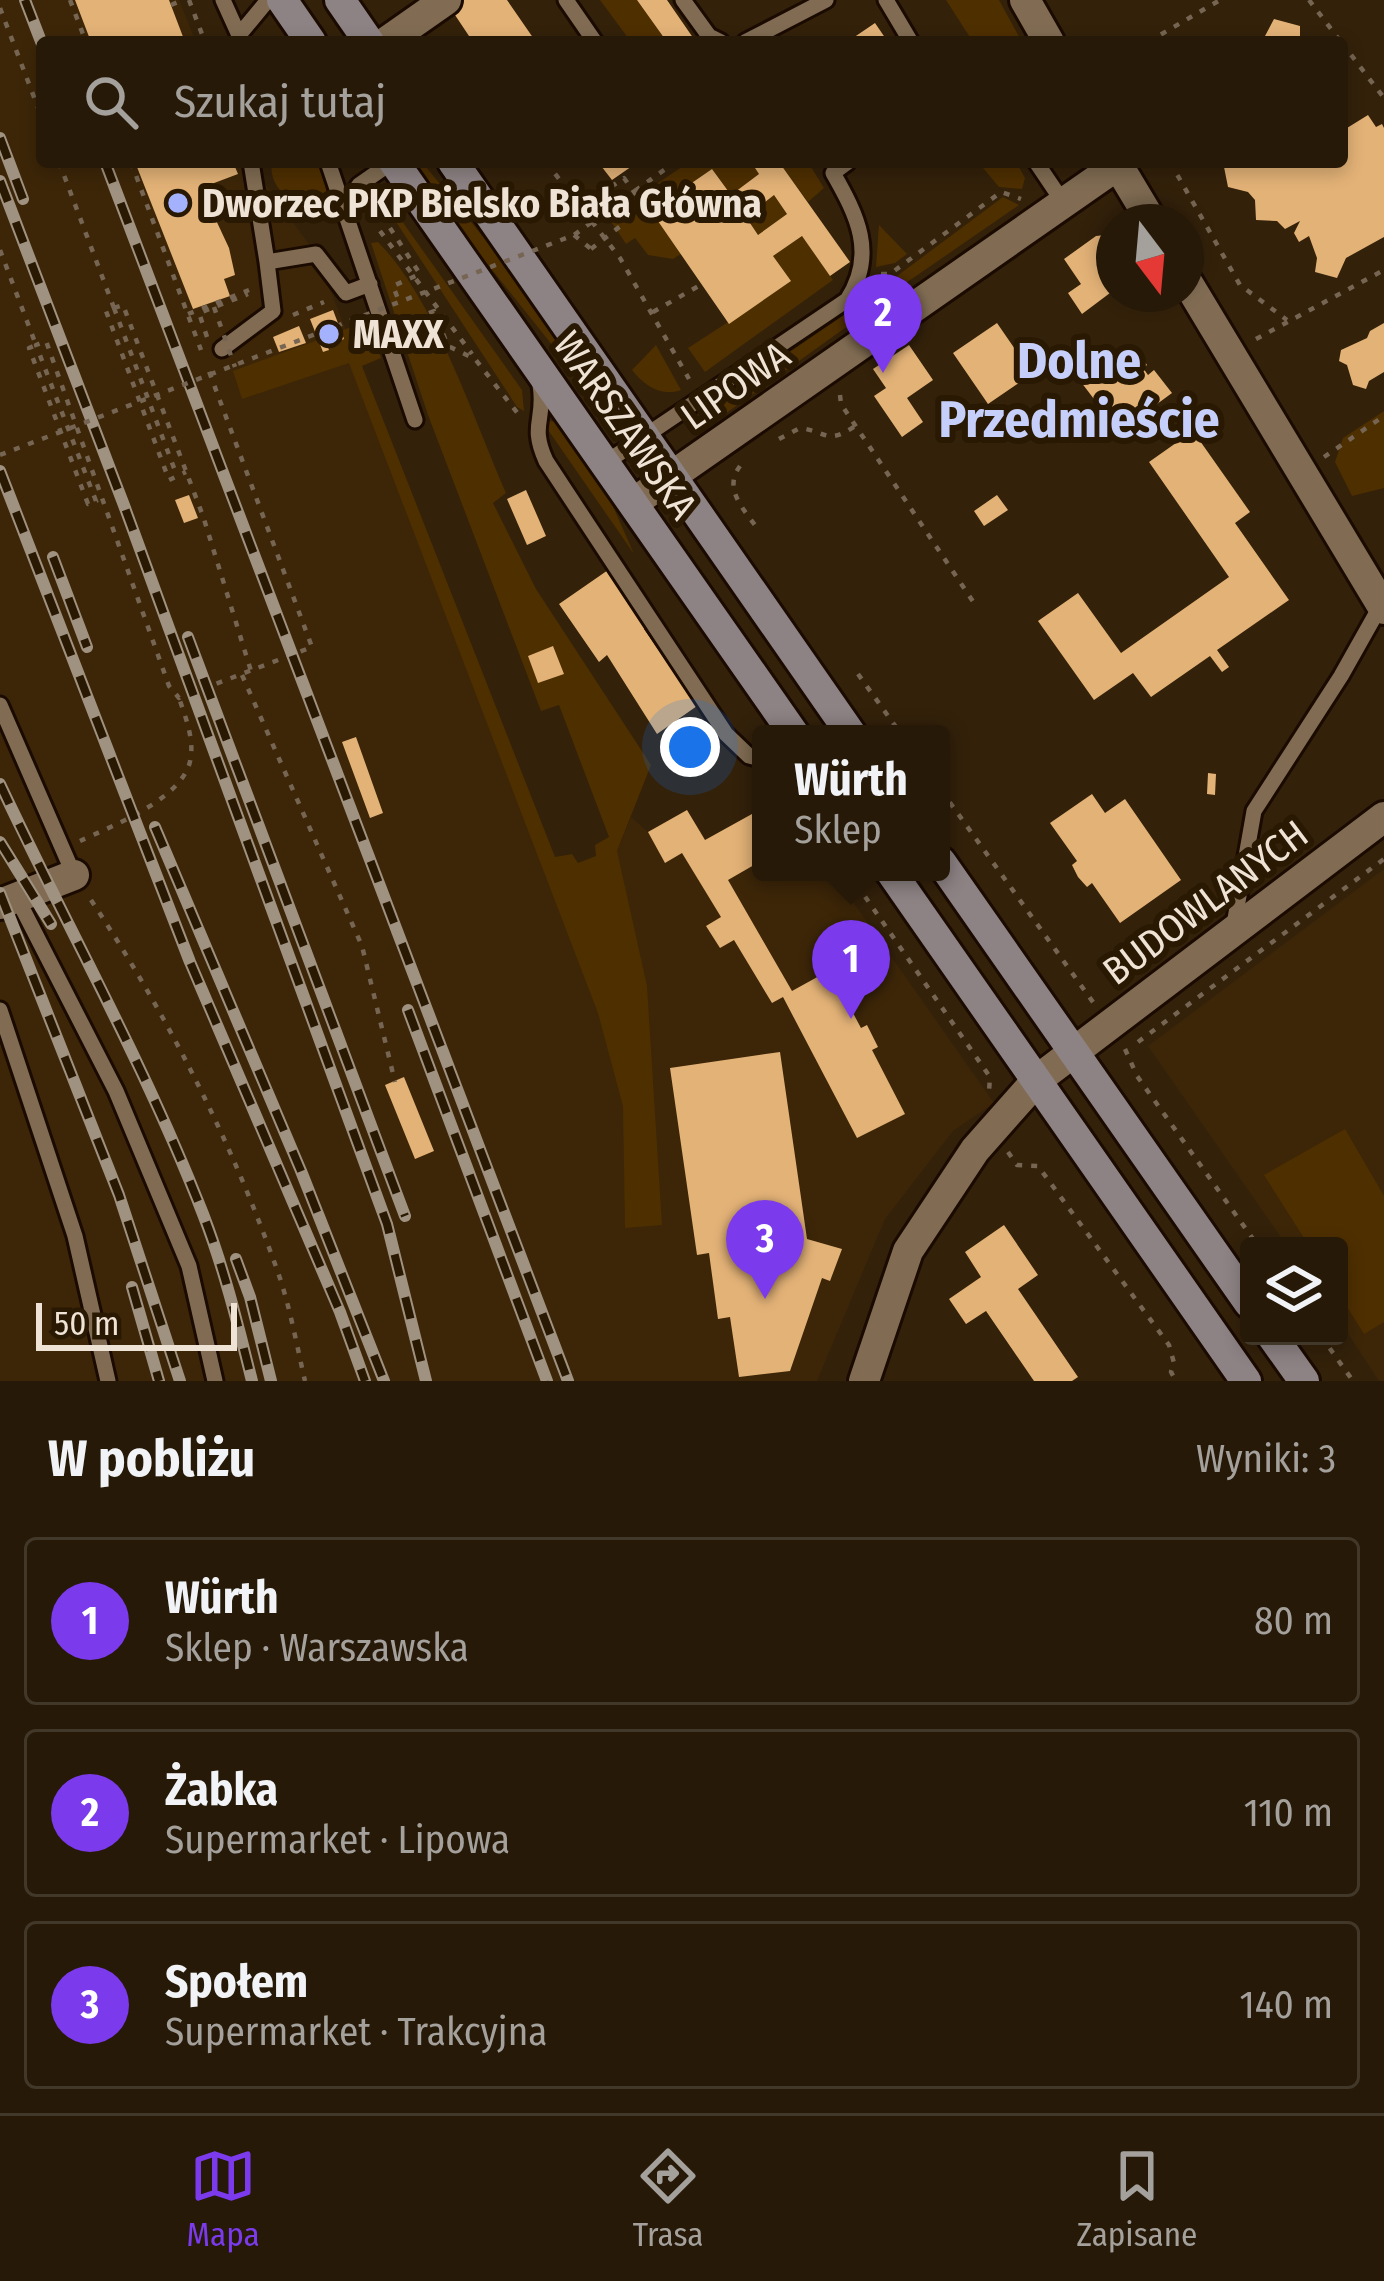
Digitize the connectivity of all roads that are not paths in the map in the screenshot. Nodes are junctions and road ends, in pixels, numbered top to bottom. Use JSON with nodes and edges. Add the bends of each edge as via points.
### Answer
{"nodes":[{"id":1,"x":223,"y":0,"type":"edge"},
{"id":2,"x":268,"y":0,"type":"edge"},
{"id":3,"x":282,"y":0,"type":"edge"},
{"id":4,"x":340,"y":0,"type":"edge"},
{"id":5,"x":446,"y":0,"type":"edge"},
{"id":6,"x":566,"y":0,"type":"edge"},
{"id":7,"x":683,"y":0,"type":"edge"},
{"id":8,"x":826,"y":0,"type":"edge"},
{"id":9,"x":886,"y":0,"type":"edge"},
{"id":10,"x":1025,"y":0,"type":"edge"},
{"id":11,"x":239,"y":36,"type":"edge"},
{"id":12,"x":241,"y":36,"type":"edge"},
{"id":13,"x":307,"y":36,"type":"edge"},
{"id":14,"x":365,"y":36,"type":"edge"},
{"id":15,"x":395,"y":36,"type":"edge"},
{"id":16,"x":592,"y":36,"type":"edge"},
{"id":17,"x":709,"y":36,"type":"edge"},
{"id":18,"x":757,"y":36,"type":"edge"},
{"id":19,"x":907,"y":36,"type":"edge"},
{"id":20,"x":1045,"y":36,"type":"edge"},
{"id":21,"x":252,"y":168,"type":"edge"},
{"id":22,"x":330,"y":168,"type":"edge"},
{"id":23,"x":385,"y":168,"type":"edge"},
{"id":24,"x":388,"y":168,"type":"edge"},
{"id":25,"x":457,"y":168,"type":"edge"},
{"id":26,"x":838,"y":168,"type":"edge"},
{"id":27,"x":1040,"y":168,"type":"edge"},
{"id":28,"x":1111,"y":168,"type":"edge"},
{"id":29,"x":1119,"y":168,"type":"edge"},
{"id":30,"x":1063,"y":202,"type":"junction"},
{"id":31,"x":1141,"y":204,"type":"edge"},
{"id":32,"x":345,"y":205,"type":"junction"},
{"id":33,"x":267,"y":262,"type":"junction"},
{"id":34,"x":370,"y":284,"type":"junction"},
{"id":35,"x":1204,"y":292,"type":"edge"},
{"id":36,"x":273,"y":311,"type":"junction"},
{"id":37,"x":292,"y":315,"type":"road end"},
{"id":38,"x":218,"y":352,"type":"road end"},
{"id":39,"x":533,"y":359,"type":"junction"},
{"id":40,"x":415,"y":420,"type":"dead end"},
{"id":41,"x":645,"y":438,"type":"junction"},
{"id":42,"x":605,"y":464,"type":"junction"},
{"id":43,"x":672,"y":477,"type":"junction"},
{"id":44,"x":633,"y":503,"type":"junction"},
{"id":45,"x":1383,"y":607,"type":"edge"},
{"id":46,"x":0,"y":705,"type":"edge"},
{"id":47,"x":788,"y":725,"type":"edge"},
{"id":48,"x":845,"y":725,"type":"edge"},
{"id":49,"x":752,"y":757,"type":"edge"},
{"id":50,"x":1384,"y":817,"type":"edge"},
{"id":51,"x":69,"y":862,"type":"joint"},
{"id":52,"x":950,"y":875,"type":"edge"},
{"id":53,"x":897,"y":881,"type":"edge"},
{"id":54,"x":9,"y":901,"type":"edge"},
{"id":55,"x":1233,"y":930,"type":"junction"},
{"id":56,"x":0,"y":1010,"type":"edge"},
{"id":57,"x":1073,"y":1050,"type":"junction"},
{"id":58,"x":1037,"y":1080,"type":"junction"},
{"id":59,"x":1240,"y":1290,"type":"edge"},
{"id":60,"x":1278,"y":1345,"type":"edge"},
{"id":61,"x":108,"y":1381,"type":"edge"},
{"id":62,"x":215,"y":1381,"type":"edge"},
{"id":63,"x":864,"y":1381,"type":"edge"},
{"id":64,"x":1246,"y":1381,"type":"edge"},
{"id":65,"x":1304,"y":1381,"type":"edge"}],
"edges":[{"from":1,"to":11,"type":"lane"},
{"from":2,"to":12,"type":"lane"},
{"from":3,"to":13,"type":"main road"},
{"from":4,"to":14,"type":"main road"},
{"from":5,"to":15,"type":"street"},
{"from":6,"to":16,"type":"lane"},
{"from":7,"to":17,"type":"lane"},
{"from":8,"to":18,"type":"lane"},
{"from":9,"to":19,"type":"lane"},
{"from":10,"to":20,"type":"street"},
{"from":21,"to":33,"type":"lane"},
{"from":22,"to":32,"type":"lane"},
{"from":23,"to":32,"type":"lane","via":[[359,184]]},
{"from":24,"to":39,"type":"main road","name":"WARSZAWSKA"},
{"from":25,"to":41,"type":"main road","name":"WARSZAWSKA"},
{"from":26,"to":41,"type":"lane","via":[[832,172],[860,219],[861,272],[847,300]]},
{"from":27,"to":30,"type":"lane"},
{"from":28,"to":30,"type":"street","name":"LIPOWA"},
{"from":29,"to":31,"type":"street"},
{"from":30,"to":43,"type":"street","name":"LIPOWA"},
{"from":32,"to":34,"type":"lane"},
{"from":33,"to":34,"type":"lane","via":[[316,254],[346,293]]},
{"from":33,"to":36,"type":"lane"},
{"from":34,"to":40,"type":"lane"},
{"from":35,"to":45,"type":"street","via":[[1300,473]]},
{"from":36,"to":37,"type":"lane"},
{"from":36,"to":38,"type":"lane"},
{"from":39,"to":42,"type":"main road","name":"WARSZAWSKA"},
{"from":39,"to":49,"type":"lane","via":[[543,409],[536,430],[546,461],[726,734]]},
{"from":41,"to":42,"type":"lane"},
{"from":41,"to":43,"type":"main road","name":"WARSZAWSKA"},
{"from":42,"to":44,"type":"main road","name":"WARSZAWSKA"},
{"from":43,"to":44,"type":"street","name":"LIPOWA"},
{"from":43,"to":48,"type":"main road","name":"WARSZAWSKA"},
{"from":44,"to":47,"type":"main road","name":"WARSZAWSKA"},
{"from":45,"to":55,"type":"lane","via":[[1254,811]]},
{"from":46,"to":51,"type":"lane"},
{"from":50,"to":55,"type":"street","name":"BUDOWLANYCH"},
{"from":51,"to":54,"type":"street"},
{"from":52,"to":57,"type":"main road"},
{"from":53,"to":58,"type":"main road"},
{"from":54,"to":62,"type":"lane","via":[[116,1091],[189,1266]]},
{"from":55,"to":57,"type":"street","name":"BUDOWLANYCH"},
{"from":56,"to":61,"type":"lane","via":[[76,1236]]},
{"from":57,"to":58,"type":"street"},
{"from":57,"to":59,"type":"main road"},
{"from":58,"to":63,"type":"street","via":[[976,1150],[908,1250]]},
{"from":58,"to":64,"type":"main road"},
{"from":60,"to":65,"type":"main road"}]}
